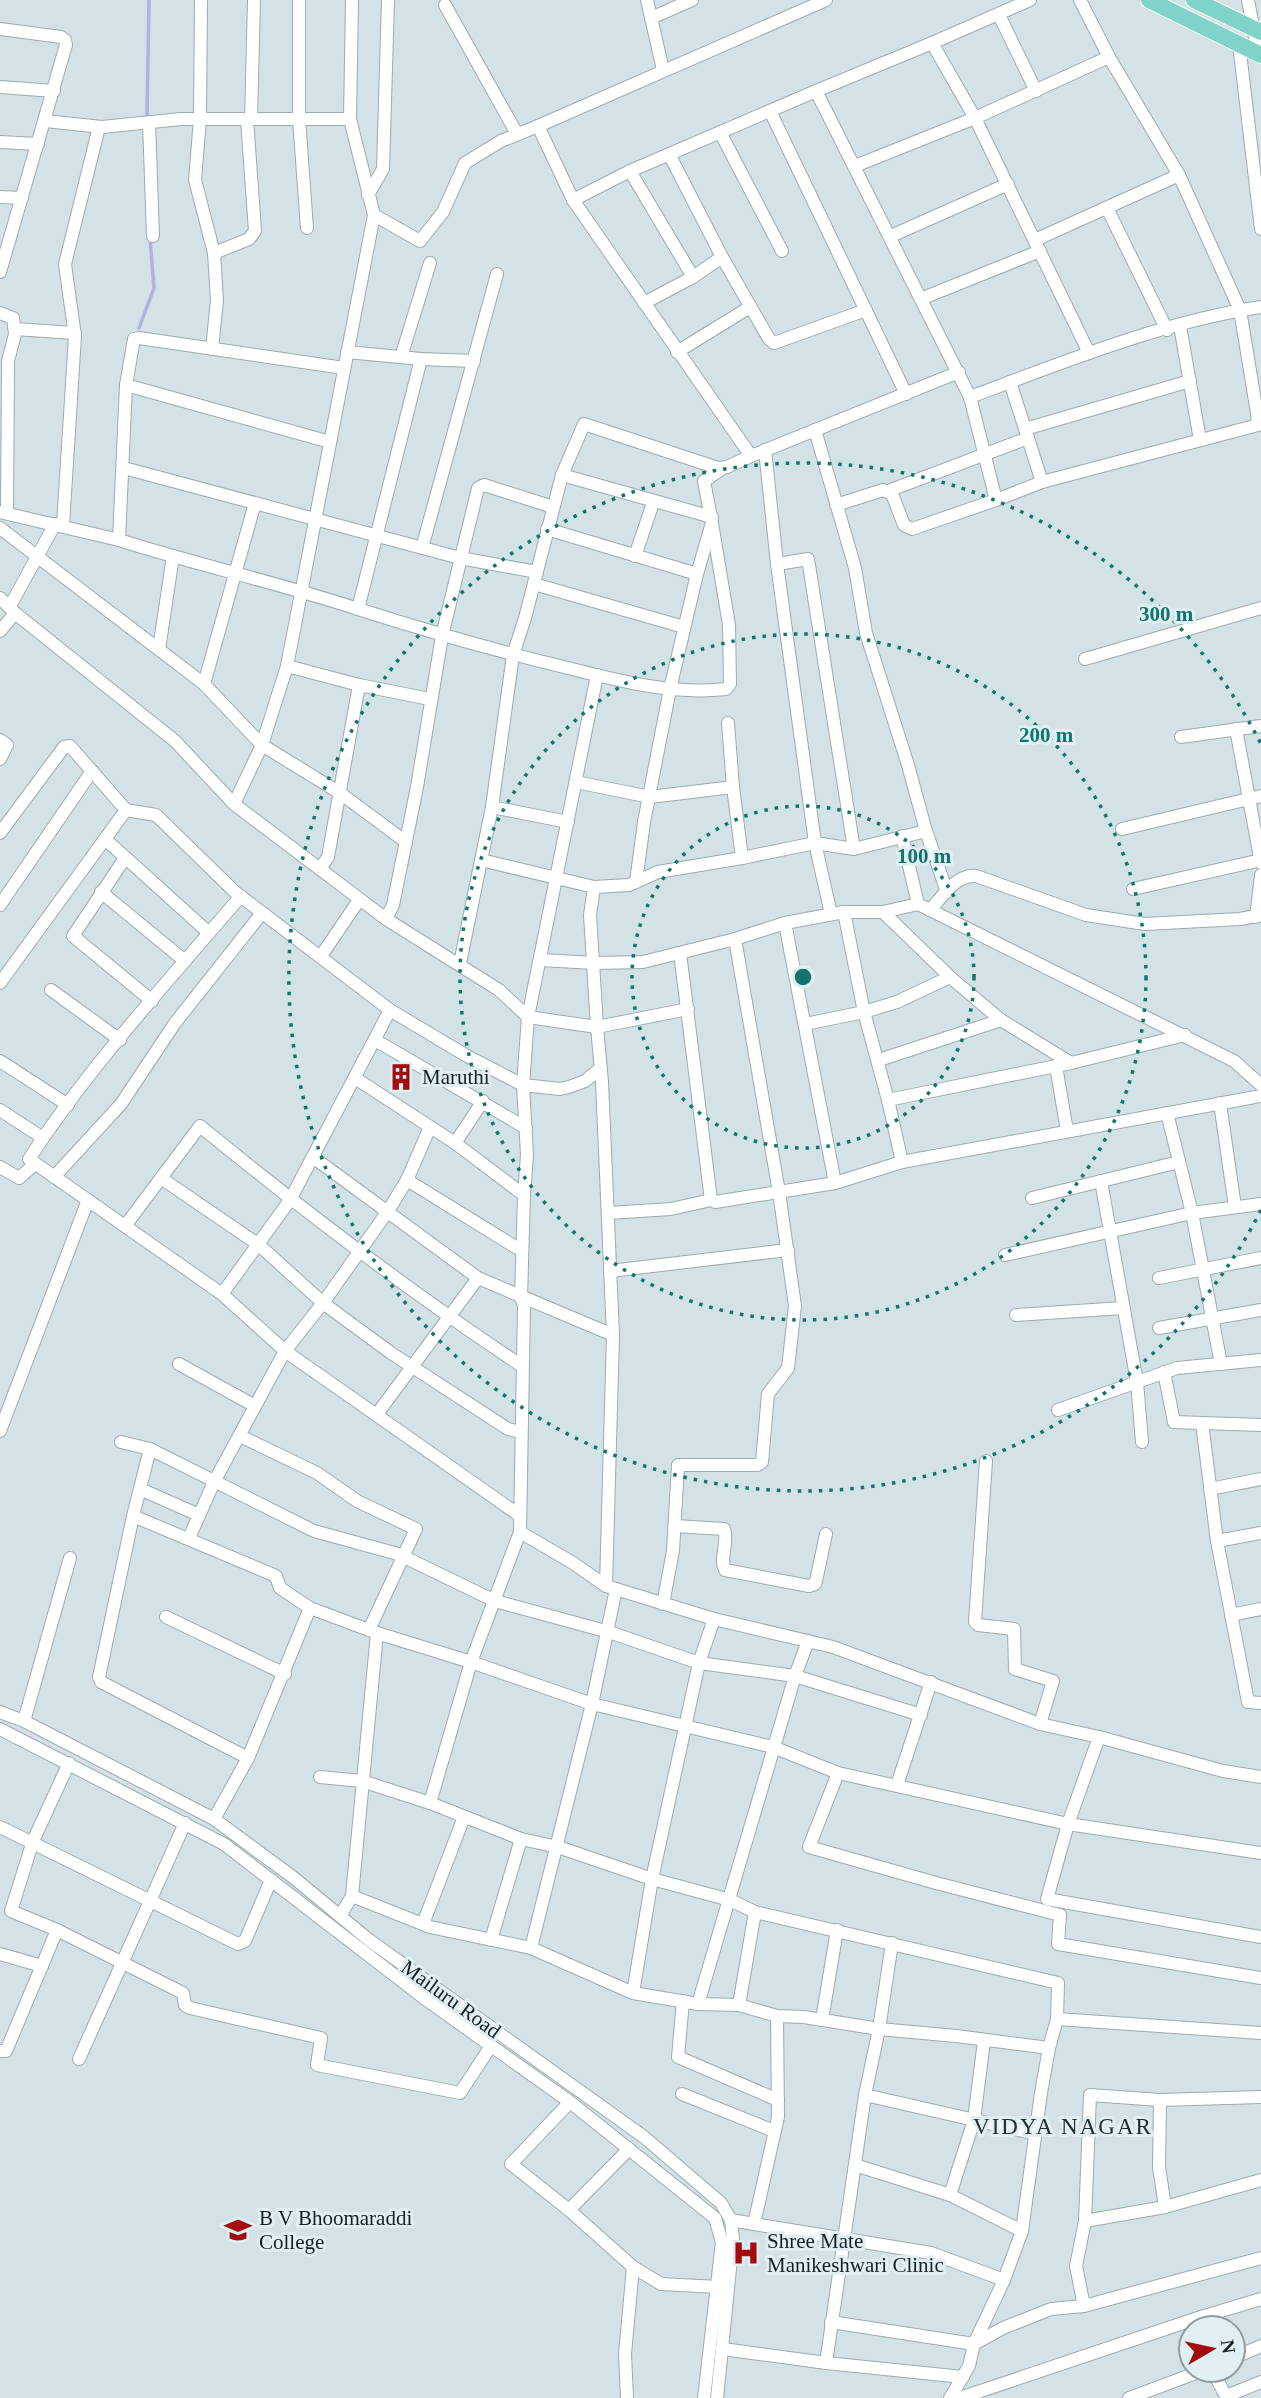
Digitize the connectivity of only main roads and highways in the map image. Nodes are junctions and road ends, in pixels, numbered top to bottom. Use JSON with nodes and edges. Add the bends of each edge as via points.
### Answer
{"nodes":[{"id":1,"x":1149,"y":0,"type":"edge"},
{"id":2,"x":1194,"y":0,"type":"edge"},
{"id":3,"x":1257,"y":30,"type":"edge"},
{"id":4,"x":1259,"y":54,"type":"edge"}],
"edges":[{"from":1,"to":4,"type":"main road"},
{"from":2,"to":3,"type":"main road"}]}
